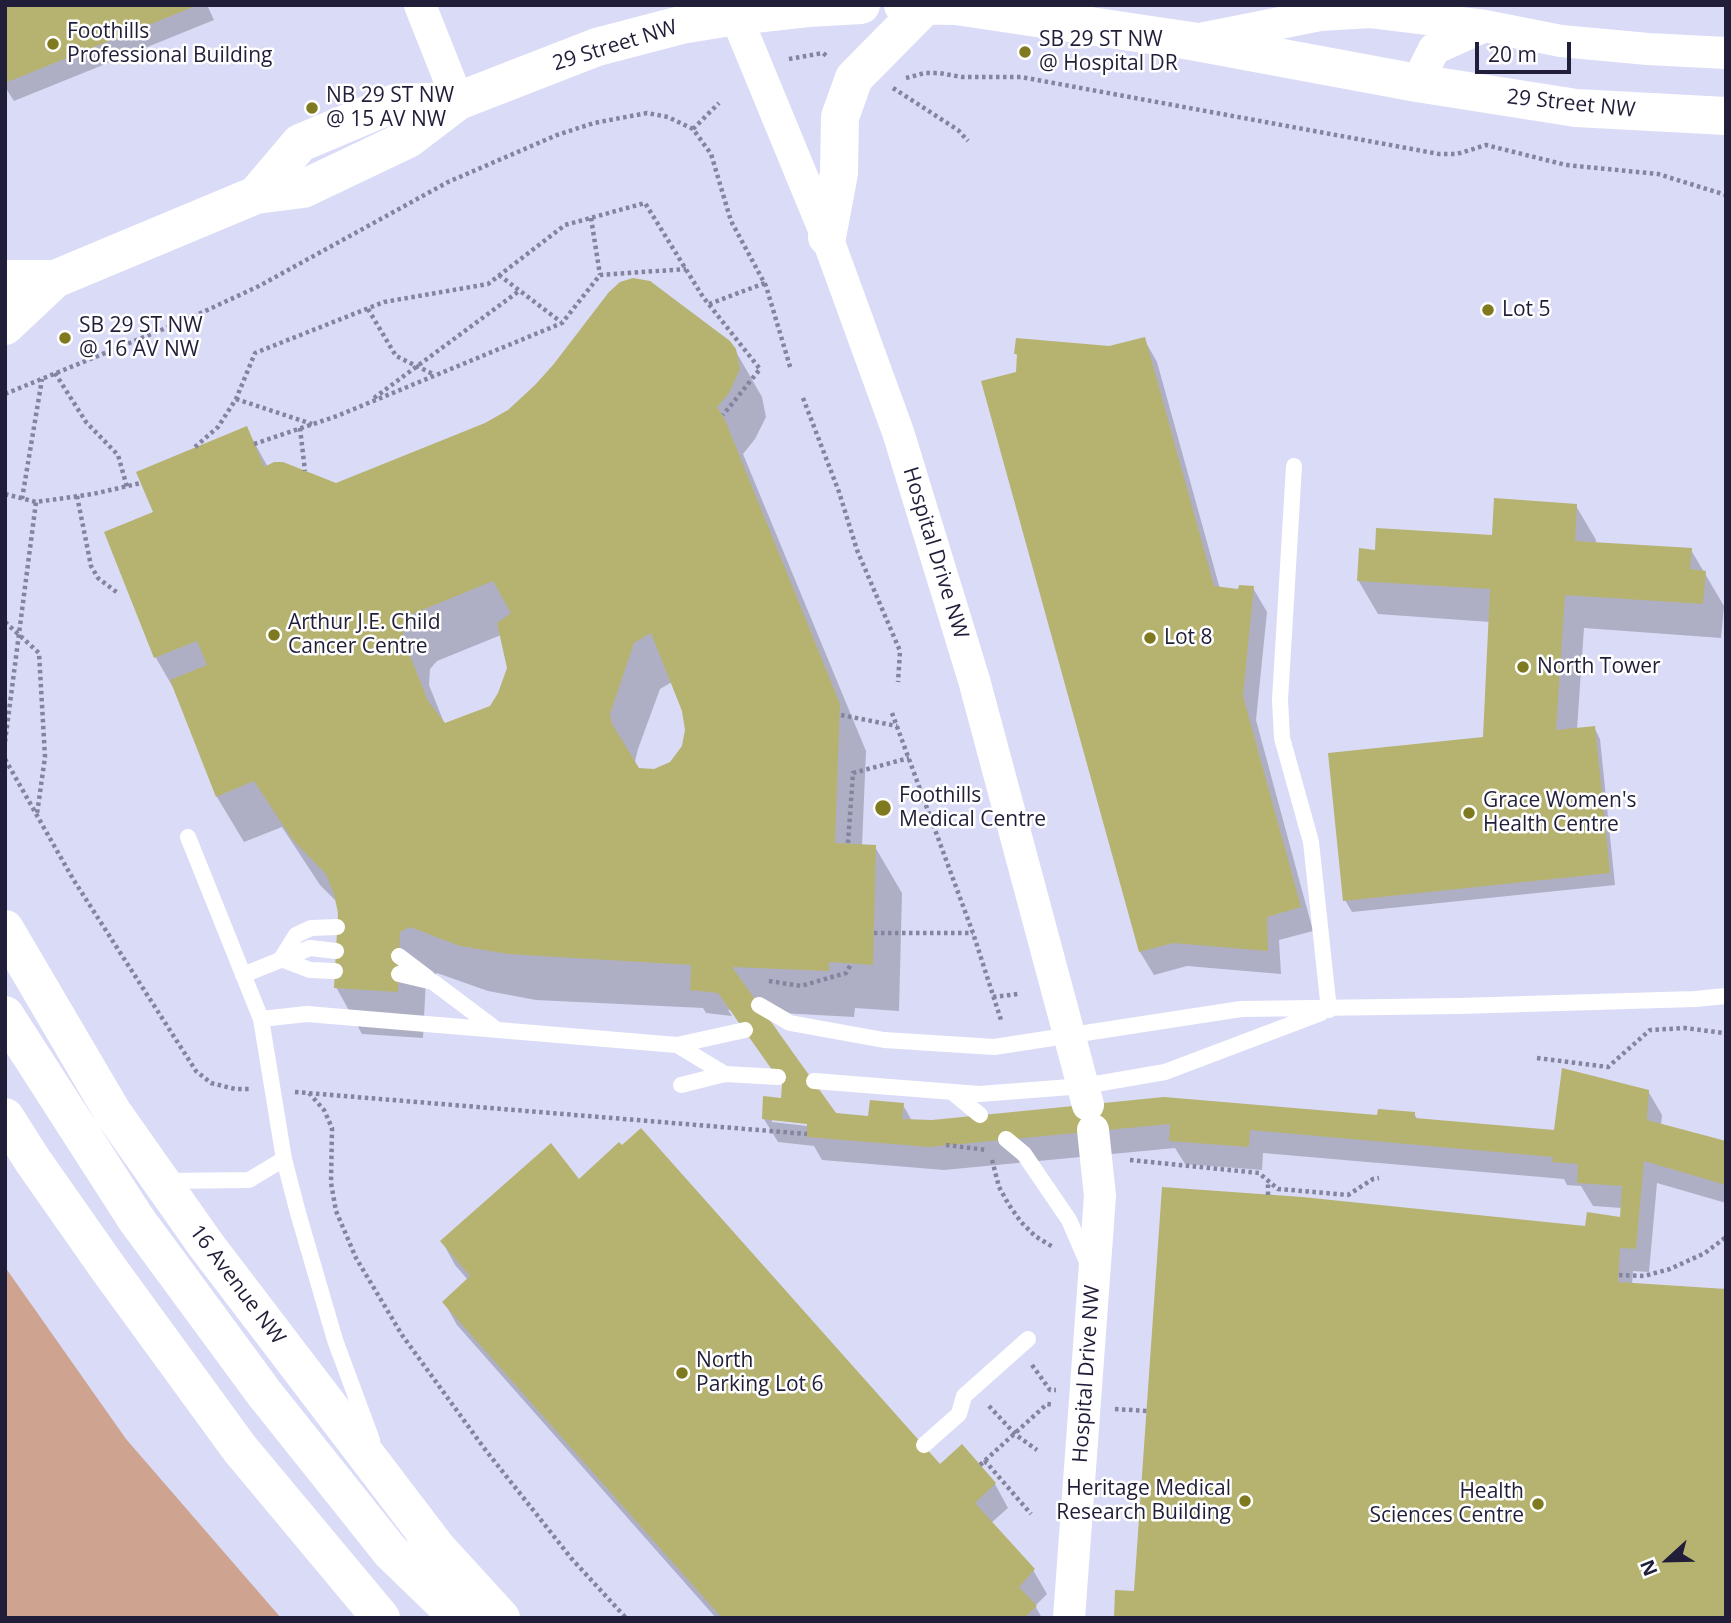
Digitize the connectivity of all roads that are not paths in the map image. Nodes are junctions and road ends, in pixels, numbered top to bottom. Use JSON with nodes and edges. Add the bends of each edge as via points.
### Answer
{"nodes":[{"id":1,"x":419,"y":5,"type":"edge"},
{"id":2,"x":861,"y":5,"type":"edge"},
{"id":3,"x":903,"y":5,"type":"edge"},
{"id":4,"x":926,"y":5,"type":"edge"},
{"id":5,"x":956,"y":6,"type":"edge"},
{"id":6,"x":736,"y":16,"type":"junction"},
{"id":7,"x":1485,"y":26,"type":"junction"},
{"id":8,"x":1191,"y":41,"type":"junction"},
{"id":9,"x":1726,"y":53,"type":"edge"},
{"id":10,"x":1417,"y":83,"type":"junction"},
{"id":11,"x":458,"y":101,"type":"junction"},
{"id":12,"x":1726,"y":116,"type":"edge"},
{"id":13,"x":827,"y":237,"type":"junction"},
{"id":14,"x":5,"y":279,"type":"edge"},
{"id":15,"x":55,"y":279,"type":"junction"},
{"id":16,"x":5,"y":326,"type":"edge"},
{"id":17,"x":1294,"y":466,"type":"dead end"},
{"id":18,"x":188,"y":838,"type":"dead end"},
{"id":19,"x":337,"y":927,"type":"dead end"},
{"id":20,"x":5,"y":929,"type":"edge"},
{"id":21,"x":336,"y":951,"type":"dead end"},
{"id":22,"x":400,"y":956,"type":"dead end"},
{"id":23,"x":281,"y":958,"type":"junction"},
{"id":24,"x":335,"y":971,"type":"dead end"},
{"id":25,"x":399,"y":974,"type":"dead end"},
{"id":26,"x":243,"y":975,"type":"junction"},
{"id":27,"x":433,"y":982,"type":"junction"},
{"id":28,"x":1726,"y":996,"type":"edge"},
{"id":29,"x":759,"y":1005,"type":"dead end"},
{"id":30,"x":1329,"y":1010,"type":"junction"},
{"id":31,"x":5,"y":1015,"type":"edge"},
{"id":32,"x":261,"y":1019,"type":"junction"},
{"id":33,"x":497,"y":1030,"type":"junction"},
{"id":34,"x":745,"y":1030,"type":"dead end"},
{"id":35,"x":1071,"y":1036,"type":"junction"},
{"id":36,"x":677,"y":1045,"type":"junction"},
{"id":37,"x":725,"y":1073,"type":"junction"},
{"id":38,"x":778,"y":1077,"type":"dead end"},
{"id":39,"x":814,"y":1081,"type":"dead end"},
{"id":40,"x":681,"y":1085,"type":"dead end"},
{"id":41,"x":952,"y":1092,"type":"junction"},
{"id":42,"x":1088,"y":1107,"type":"junction"},
{"id":43,"x":980,"y":1115,"type":"dead end"},
{"id":44,"x":5,"y":1117,"type":"edge"},
{"id":45,"x":1006,"y":1139,"type":"dead end"},
{"id":46,"x":284,"y":1158,"type":"junction"},
{"id":47,"x":160,"y":1181,"type":"junction"},
{"id":48,"x":1094,"y":1279,"type":"junction"},
{"id":49,"x":1028,"y":1339,"type":"dead end"},
{"id":50,"x":923,"y":1445,"type":"dead end"},
{"id":51,"x":388,"y":1485,"type":"junction"},
{"id":52,"x":381,"y":1618,"type":"edge"},
{"id":53,"x":459,"y":1618,"type":"edge"},
{"id":54,"x":500,"y":1618,"type":"edge"},
{"id":55,"x":1069,"y":1618,"type":"edge"}],
"edges":[{"from":1,"to":11,"type":"street"},
{"from":2,"to":6,"type":"main road","name":"29 Street NW"},
{"from":3,"to":4,"type":"main road","name":"29 Street NW"},
{"from":4,"to":5,"type":"main road","name":"29 Street NW"},
{"from":4,"to":13,"type":"main road","via":[[854,78],[840,117],[839,173]]},
{"from":5,"to":8,"type":"main road","name":"29 Street NW"},
{"from":6,"to":11,"type":"main road","name":"29 Street NW","via":[[597,47]]},
{"from":6,"to":13,"type":"street","name":"Hospital Drive NW"},
{"from":7,"to":8,"type":"street","name":"29 Street NW","via":[[1371,12],[1320,15]]},
{"from":7,"to":9,"type":"street","name":"29 Street NW","via":[[1561,41]]},
{"from":7,"to":10,"type":"street","via":[[1434,49]]},
{"from":8,"to":10,"type":"main road","name":"29 Street NW"},
{"from":10,"to":12,"type":"main road","name":"29 Street NW","via":[[1576,108]]},
{"from":11,"to":15,"type":"main road","name":"29 Street NW","via":[[395,103],[300,142],[256,195]]},
{"from":13,"to":35,"type":"street","name":"Hospital Drive NW","via":[[898,432],[974,680]]},
{"from":14,"to":15,"type":"main road","name":"29 Street NW"},
{"from":15,"to":16,"type":"main road","name":"29 Street NW"},
{"from":17,"to":30,"type":"lane","via":[[1280,700],[1282,738],[1311,842]]},
{"from":18,"to":26,"type":"lane"},
{"from":19,"to":23,"type":"lane","via":[[311,928],[296,935]]},
{"from":20,"to":47,"type":"main road","name":"16 Avenue NW","via":[[113,1114]]},
{"from":21,"to":23,"type":"lane","via":[[310,948]]},
{"from":22,"to":27,"type":"lane"},
{"from":23,"to":24,"type":"lane","via":[[310,970]]},
{"from":23,"to":26,"type":"lane"},
{"from":25,"to":27,"type":"lane"},
{"from":26,"to":32,"type":"lane"},
{"from":27,"to":33,"type":"lane"},
{"from":28,"to":30,"type":"lane"},
{"from":29,"to":35,"type":"lane","via":[[782,1024],[884,1040],[994,1048]]},
{"from":30,"to":35,"type":"lane","via":[[1241,1009]]},
{"from":30,"to":42,"type":"lane","via":[[1165,1072]]},
{"from":31,"to":53,"type":"main road","via":[[136,1219],[264,1394],[390,1551]]},
{"from":32,"to":33,"type":"lane","via":[[307,1014]]},
{"from":32,"to":46,"type":"lane"},
{"from":33,"to":36,"type":"lane"},
{"from":34,"to":36,"type":"lane"},
{"from":35,"to":42,"type":"street","name":"Hospital Drive NW"},
{"from":36,"to":37,"type":"lane"},
{"from":37,"to":38,"type":"lane"},
{"from":37,"to":40,"type":"lane"},
{"from":39,"to":41,"type":"lane"},
{"from":41,"to":42,"type":"lane"},
{"from":41,"to":43,"type":"lane"},
{"from":42,"to":48,"type":"street","name":"Hospital Drive NW","via":[[1100,1196]]},
{"from":44,"to":52,"type":"main road","via":[[240,1449]]},
{"from":45,"to":48,"type":"lane","via":[[1024,1154],[1069,1220]]},
{"from":46,"to":47,"type":"lane","via":[[249,1180]]},
{"from":46,"to":51,"type":"lane","via":[[335,1340]]},
{"from":47,"to":51,"type":"main road","name":"16 Avenue NW"},
{"from":48,"to":55,"type":"street","name":"Hospital Drive NW"},
{"from":49,"to":50,"type":"lane","via":[[964,1396],[959,1414]]},
{"from":51,"to":54,"type":"main road","name":"16 Avenue NW"}]}
